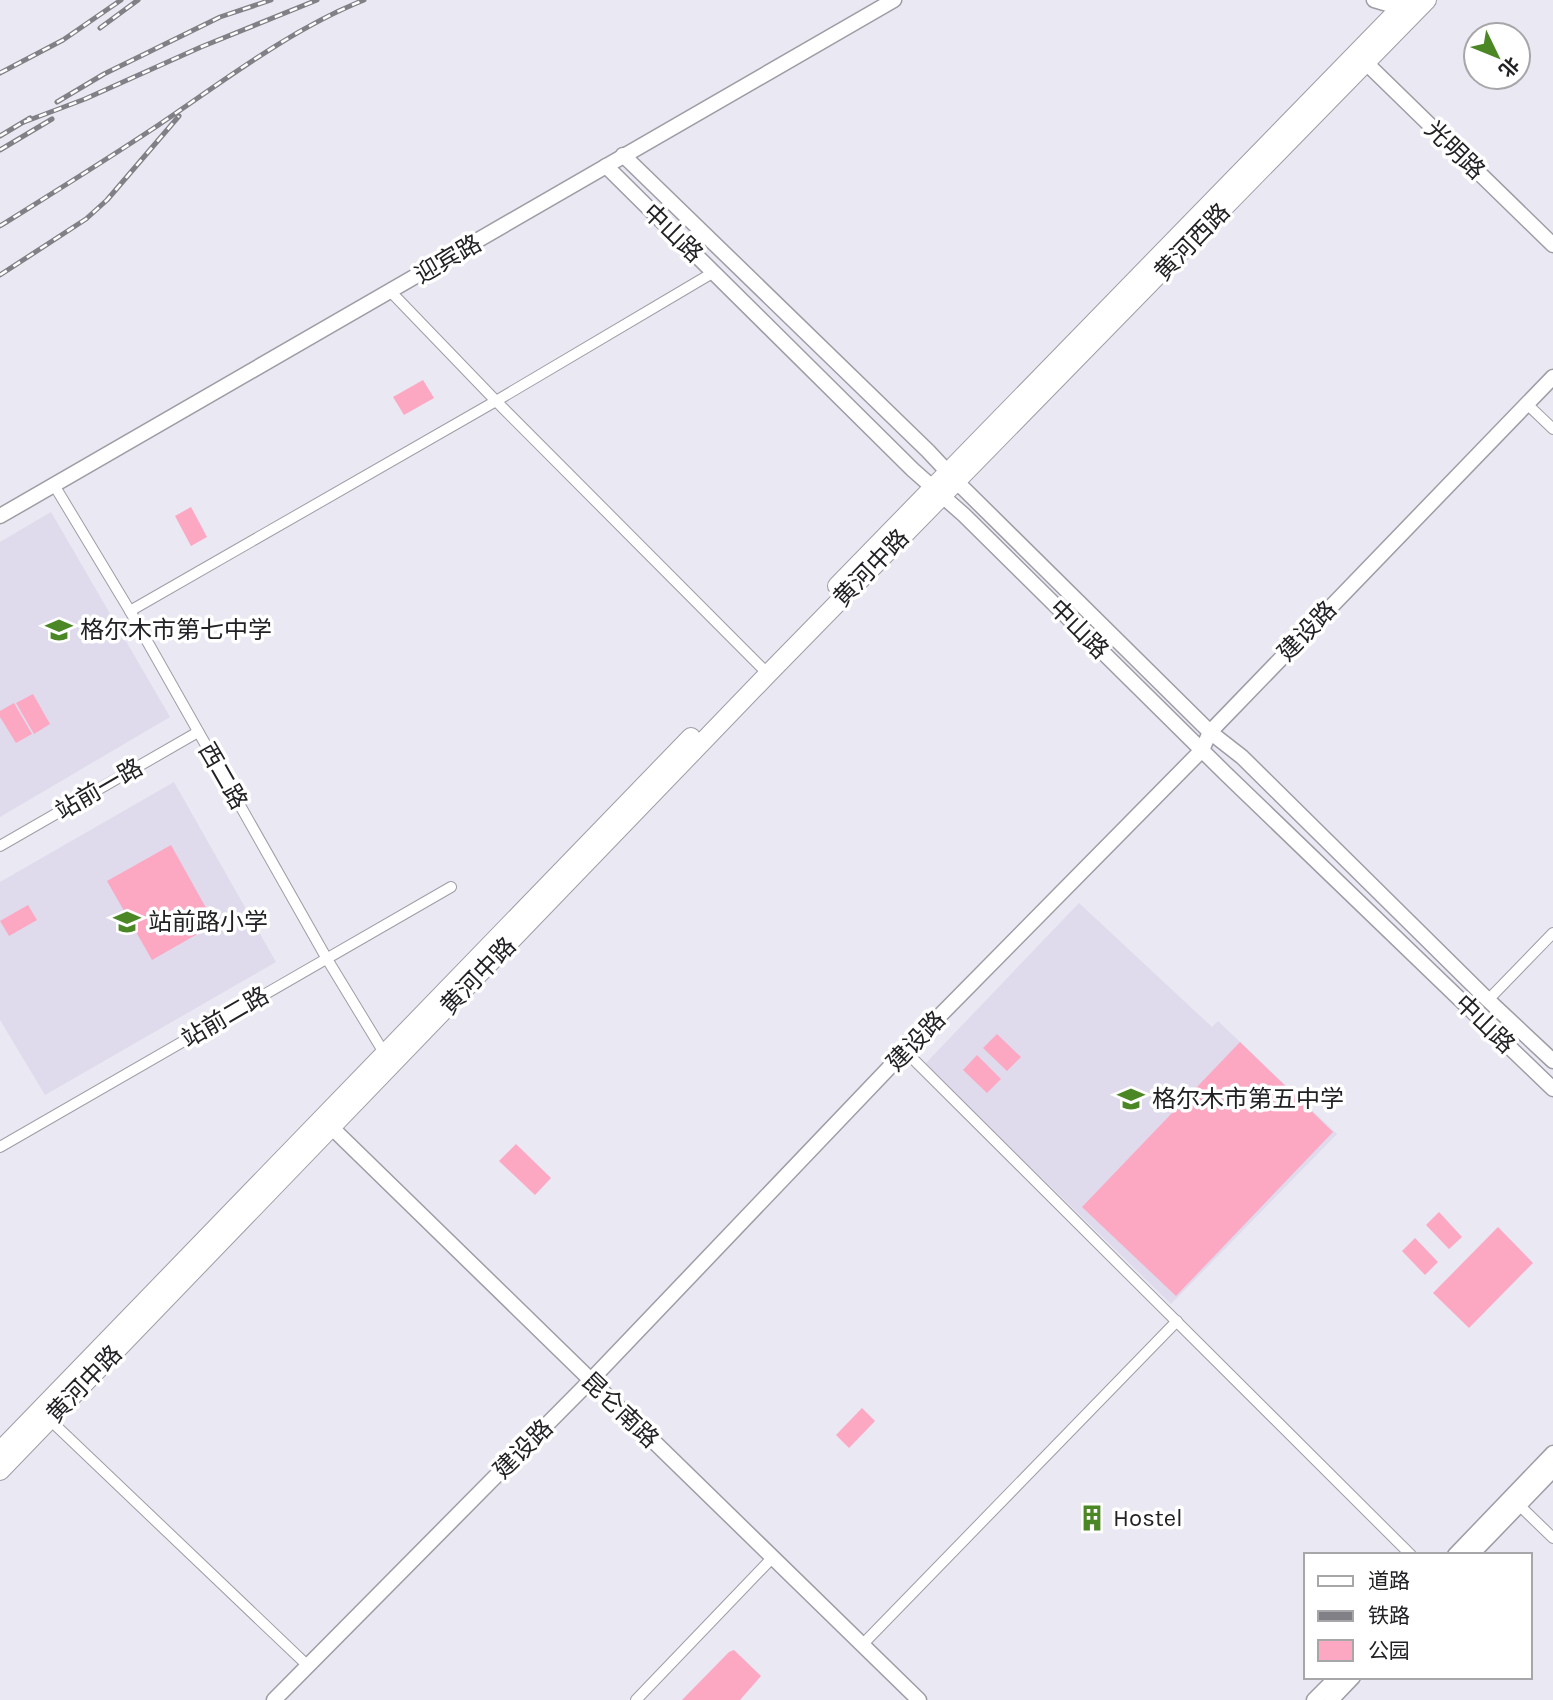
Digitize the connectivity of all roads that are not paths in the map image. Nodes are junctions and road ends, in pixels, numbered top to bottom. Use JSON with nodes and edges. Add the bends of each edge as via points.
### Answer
{"nodes":[{"id":1,"x":894,"y":0,"type":"edge"},
{"id":2,"x":1374,"y":0,"type":"edge"},
{"id":3,"x":1427,"y":0,"type":"edge"},
{"id":4,"x":1405,"y":10,"type":"edge"},
{"id":5,"x":1362,"y":58,"type":"junction"},
{"id":6,"x":623,"y":155,"type":"junction"},
{"id":7,"x":606,"y":166,"type":"junction"},
{"id":8,"x":1553,"y":246,"type":"edge"},
{"id":9,"x":714,"y":272,"type":"junction"},
{"id":10,"x":391,"y":292,"type":"junction"},
{"id":11,"x":1553,"y":377,"type":"edge"},
{"id":12,"x":496,"y":401,"type":"junction"},
{"id":13,"x":1527,"y":404,"type":"junction"},
{"id":14,"x":1553,"y":429,"type":"edge"},
{"id":15,"x":952,"y":477,"type":"junction"},
{"id":16,"x":54,"y":485,"type":"junction"},
{"id":17,"x":937,"y":493,"type":"junction"},
{"id":18,"x":0,"y":516,"type":"edge"},
{"id":19,"x":130,"y":611,"type":"junction"},
{"id":20,"x":764,"y":670,"type":"junction"},
{"id":21,"x":198,"y":732,"type":"junction"},
{"id":22,"x":1210,"y":732,"type":"junction"},
{"id":23,"x":1202,"y":750,"type":"junction"},
{"id":24,"x":0,"y":846,"type":"edge"},
{"id":25,"x":451,"y":887,"type":"dead end"},
{"id":26,"x":1553,"y":933,"type":"edge"},
{"id":27,"x":327,"y":958,"type":"junction"},
{"id":28,"x":1488,"y":1000,"type":"junction"},
{"id":29,"x":905,"y":1051,"type":"junction"},
{"id":30,"x":389,"y":1059,"type":"junction"},
{"id":31,"x":1553,"y":1061,"type":"edge"},
{"id":32,"x":1553,"y":1089,"type":"edge"},
{"id":33,"x":327,"y":1123,"type":"junction"},
{"id":34,"x":0,"y":1147,"type":"edge"},
{"id":35,"x":1177,"y":1321,"type":"junction"},
{"id":36,"x":590,"y":1381,"type":"junction"},
{"id":37,"x":50,"y":1420,"type":"junction"},
{"id":38,"x":0,"y":1451,"type":"edge"},
{"id":39,"x":1553,"y":1453,"type":"edge"},
{"id":40,"x":0,"y":1471,"type":"edge"},
{"id":41,"x":1553,"y":1471,"type":"edge"},
{"id":42,"x":1519,"y":1505,"type":"junction"},
{"id":43,"x":1553,"y":1538,"type":"edge"},
{"id":44,"x":1409,"y":1553,"type":"edge"},
{"id":45,"x":1457,"y":1553,"type":"edge"},
{"id":46,"x":1473,"y":1553,"type":"edge"},
{"id":47,"x":773,"y":1557,"type":"junction"},
{"id":48,"x":862,"y":1645,"type":"junction"},
{"id":49,"x":307,"y":1665,"type":"junction"},
{"id":50,"x":1335,"y":1679,"type":"edge"},
{"id":51,"x":1351,"y":1679,"type":"edge"},
{"id":52,"x":281,"y":1698,"type":"edge"},
{"id":53,"x":636,"y":1700,"type":"edge"},
{"id":54,"x":919,"y":1700,"type":"edge"},
{"id":55,"x":1314,"y":1700,"type":"edge"},
{"id":56,"x":1331,"y":1700,"type":"edge"}],
"edges":[{"from":1,"to":6,"type":"main road","name":"迎宾路"},
{"from":2,"to":4,"type":"main road"},
{"from":3,"to":4,"type":"highway","name":"黄河西路"},
{"from":4,"to":5,"type":"highway","name":"黄河西路"},
{"from":5,"to":8,"type":"main road","name":"光明路"},
{"from":5,"to":15,"type":"highway","name":"黄河西路"},
{"from":6,"to":7,"type":"main road","name":"迎宾路"},
{"from":6,"to":15,"type":"main road","name":"中山路"},
{"from":7,"to":9,"type":"main road","name":"中山路"},
{"from":7,"to":10,"type":"main road","name":"迎宾路"},
{"from":9,"to":12,"type":"street"},
{"from":9,"to":17,"type":"main road","name":"中山路"},
{"from":10,"to":12,"type":"street"},
{"from":10,"to":16,"type":"main road","name":"迎宾路"},
{"from":11,"to":13,"type":"main road","name":"建设路"},
{"from":12,"to":19,"type":"street"},
{"from":12,"to":20,"type":"street"},
{"from":13,"to":14,"type":"street"},
{"from":13,"to":22,"type":"main road","name":"建设路"},
{"from":15,"to":17,"type":"highway","name":"黄河中路"},
{"from":15,"to":22,"type":"main road","name":"中山路"},
{"from":16,"to":18,"type":"main road","name":"迎宾路"},
{"from":16,"to":19,"type":"street","name":"西二路"},
{"from":17,"to":20,"type":"highway","name":"黄河中路"},
{"from":17,"to":23,"type":"main road","name":"中山路"},
{"from":19,"to":21,"type":"street","name":"西二路"},
{"from":20,"to":30,"type":"highway","name":"黄河中路"},
{"from":21,"to":24,"type":"street","name":"站前一路"},
{"from":21,"to":27,"type":"street","name":"西二路"},
{"from":22,"to":23,"type":"main road","name":"建设路"},
{"from":22,"to":28,"type":"main road","name":"中山路","via":[[1242,757]]},
{"from":23,"to":29,"type":"main road","name":"建设路"},
{"from":23,"to":32,"type":"main road","name":"中山路"},
{"from":25,"to":27,"type":"street","name":"站前二路"},
{"from":26,"to":28,"type":"street"},
{"from":27,"to":30,"type":"street","name":"西二路"},
{"from":27,"to":34,"type":"street","name":"站前二路"},
{"from":28,"to":31,"type":"main road","name":"中山路"},
{"from":29,"to":35,"type":"street"},
{"from":29,"to":36,"type":"main road","name":"建设路"},
{"from":30,"to":33,"type":"highway","name":"黄河中路"},
{"from":33,"to":36,"type":"main road","name":"昆仑南路"},
{"from":33,"to":37,"type":"highway","name":"黄河中路"},
{"from":33,"to":38,"type":"highway","name":"黄河中路"},
{"from":35,"to":44,"type":"street"},
{"from":35,"to":48,"type":"street"},
{"from":36,"to":47,"type":"main road","name":"昆仑南路"},
{"from":36,"to":49,"type":"main road","name":"建设路"},
{"from":37,"to":40,"type":"highway","name":"黄河中路"},
{"from":37,"to":49,"type":"street"},
{"from":39,"to":45,"type":"main road"},
{"from":41,"to":42,"type":"main road"},
{"from":42,"to":43,"type":"street"},
{"from":42,"to":46,"type":"main road"},
{"from":47,"to":48,"type":"main road","name":"昆仑南路"},
{"from":47,"to":53,"type":"street"},
{"from":48,"to":54,"type":"main road","name":"昆仑南路"},
{"from":49,"to":52,"type":"main road","name":"建设路"},
{"from":50,"to":55,"type":"main road"},
{"from":51,"to":56,"type":"main road"}]}
